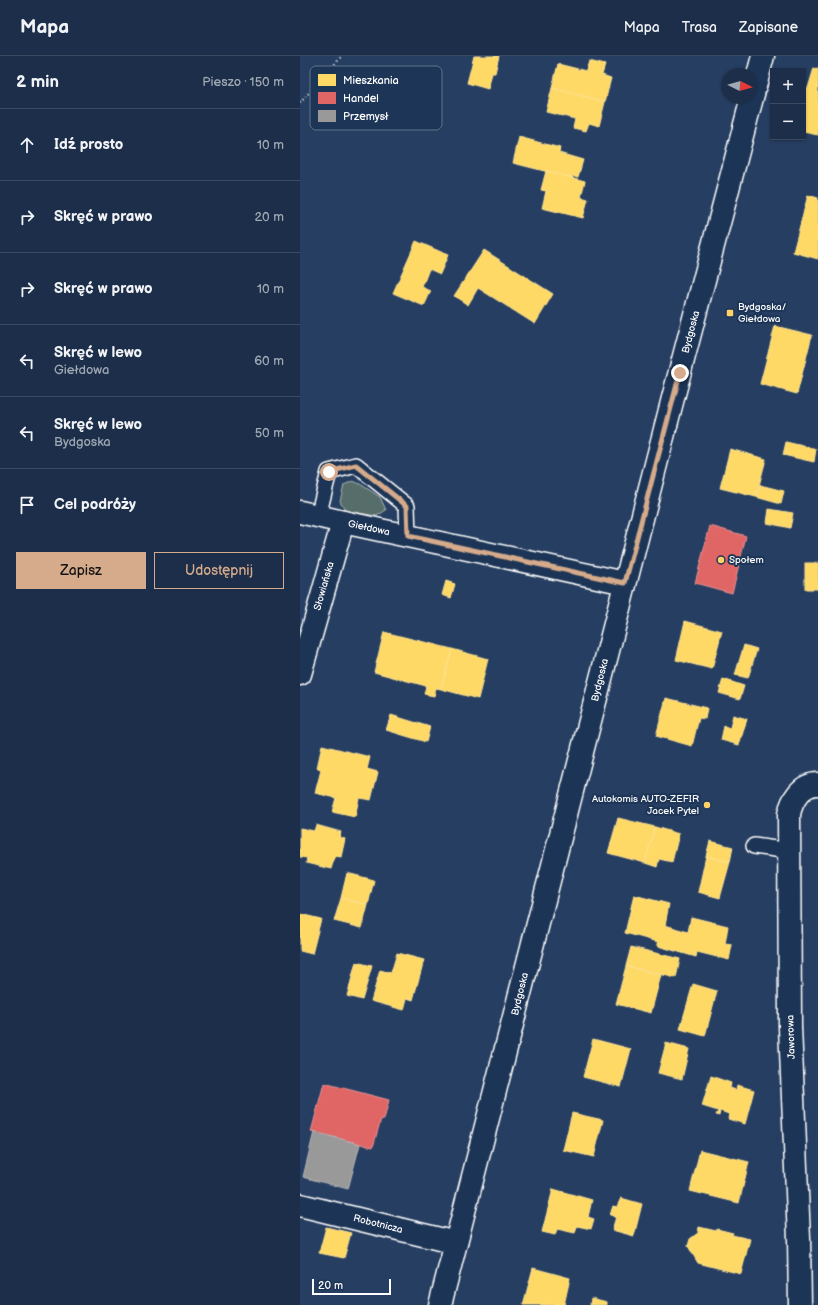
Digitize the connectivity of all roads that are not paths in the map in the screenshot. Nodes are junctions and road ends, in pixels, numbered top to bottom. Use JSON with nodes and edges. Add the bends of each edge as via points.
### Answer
{"nodes":[{"id":1,"x":763,"y":56,"type":"edge"},
{"id":2,"x":309,"y":514,"type":"edge"},
{"id":3,"x":342,"y":522,"type":"junction"},
{"id":4,"x":408,"y":536,"type":"junction"},
{"id":5,"x":625,"y":583,"type":"junction"},
{"id":6,"x":300,"y":674,"type":"edge"},
{"id":7,"x":818,"y":784,"type":"edge"},
{"id":8,"x":754,"y":846,"type":"dead end"},
{"id":9,"x":789,"y":851,"type":"junction"},
{"id":10,"x":300,"y":1205,"type":"edge"},
{"id":11,"x":456,"y":1243,"type":"junction"},
{"id":12,"x":440,"y":1305,"type":"edge"},
{"id":13,"x":800,"y":1305,"type":"edge"}],
"edges":[{"from":1,"to":5,"type":"street","name":"Bydgoska"},
{"from":2,"to":3,"type":"street","name":"Giełdowa"},
{"from":2,"to":4,"type":"lane","via":[[329,472],[356,465],[407,506]]},
{"from":3,"to":4,"type":"street","name":"Giełdowa"},
{"from":3,"to":6,"type":"street","name":"Słowiańska"},
{"from":4,"to":5,"type":"street","name":"Giełdowa"},
{"from":5,"to":11,"type":"street","name":"Bydgoska"},
{"from":7,"to":9,"type":"street","name":"Jaworowa","via":[[803,789],[792,802],[789,814]]},
{"from":8,"to":9,"type":"lane"},
{"from":9,"to":13,"type":"street","name":"Jaworowa","via":[[790,1027]]},
{"from":10,"to":11,"type":"street","name":"Robotnicza"},
{"from":11,"to":12,"type":"street","name":"Bydgoska"}]}
